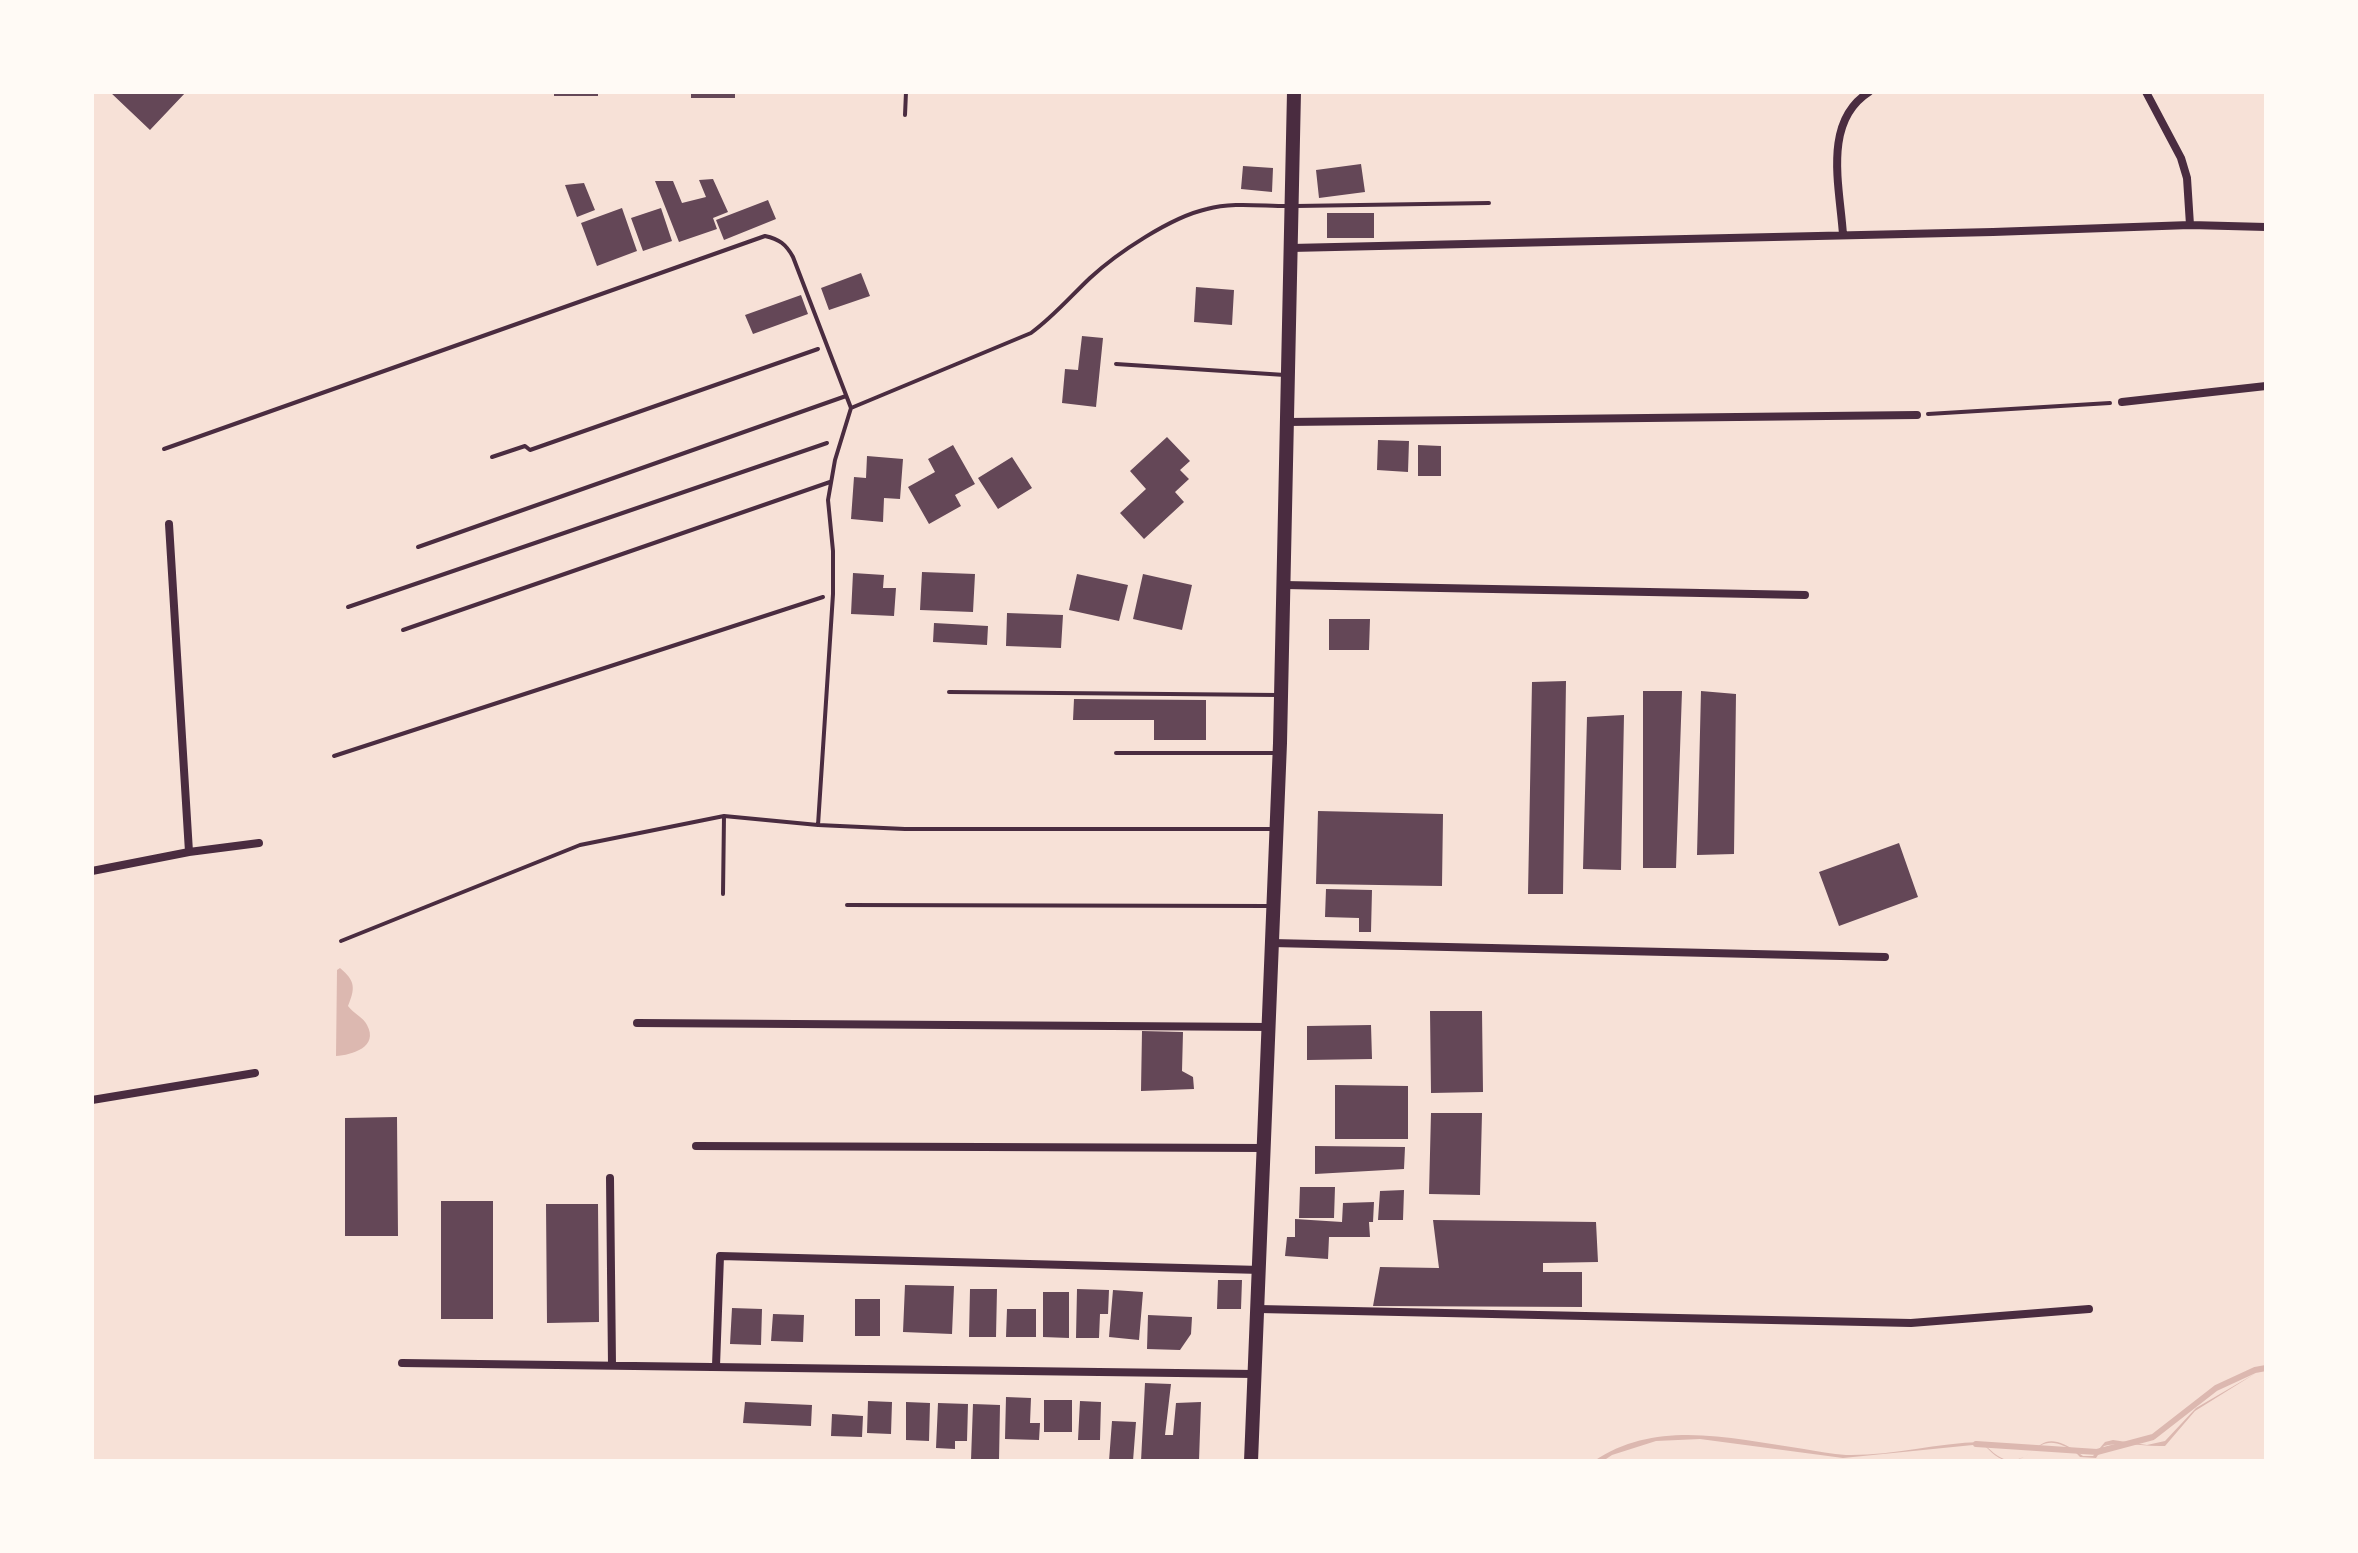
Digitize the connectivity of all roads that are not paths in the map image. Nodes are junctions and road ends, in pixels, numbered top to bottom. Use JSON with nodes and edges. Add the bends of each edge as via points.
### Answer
{"nodes":[{"id":1,"x":1294,"y":92,"type":"edge"},
{"id":2,"x":1869,"y":92,"type":"edge"},
{"id":3,"x":2146,"y":92,"type":"edge"},
{"id":4,"x":1489,"y":203,"type":"dead end"},
{"id":5,"x":1291,"y":206,"type":"junction"},
{"id":6,"x":2190,"y":225,"type":"junction"},
{"id":7,"x":2266,"y":227,"type":"edge"},
{"id":8,"x":1843,"y":235,"type":"junction"},
{"id":9,"x":1291,"y":248,"type":"junction"},
{"id":10,"x":1116,"y":364,"type":"dead end"},
{"id":11,"x":1288,"y":375,"type":"junction"},
{"id":12,"x":2266,"y":386,"type":"edge"},
{"id":13,"x":846,"y":396,"type":"junction"},
{"id":14,"x":2122,"y":402,"type":"road end"},
{"id":15,"x":851,"y":408,"type":"junction"},
{"id":16,"x":1917,"y":415,"type":"road end"},
{"id":17,"x":1287,"y":422,"type":"junction"},
{"id":18,"x":164,"y":449,"type":"dead end"},
{"id":19,"x":830,"y":482,"type":"junction"},
{"id":20,"x":169,"y":524,"type":"dead end"},
{"id":21,"x":418,"y":547,"type":"dead end"},
{"id":22,"x":1284,"y":585,"type":"junction"},
{"id":23,"x":1805,"y":595,"type":"dead end"},
{"id":24,"x":403,"y":630,"type":"dead end"},
{"id":25,"x":949,"y":692,"type":"dead end"},
{"id":26,"x":1282,"y":695,"type":"junction"},
{"id":27,"x":1116,"y":753,"type":"dead end"},
{"id":28,"x":1280,"y":753,"type":"junction"},
{"id":29,"x":724,"y":816,"type":"junction"},
{"id":30,"x":818,"y":825,"type":"junction"},
{"id":31,"x":1276,"y":829,"type":"junction"},
{"id":32,"x":259,"y":843,"type":"dead end"},
{"id":33,"x":189,"y":852,"type":"junction"},
{"id":34,"x":92,"y":871,"type":"edge"},
{"id":35,"x":723,"y":894,"type":"dead end"},
{"id":36,"x":847,"y":905,"type":"dead end"},
{"id":37,"x":1273,"y":906,"type":"junction"},
{"id":38,"x":341,"y":941,"type":"dead end"},
{"id":39,"x":1272,"y":943,"type":"junction"},
{"id":40,"x":1885,"y":957,"type":"dead end"},
{"id":41,"x":637,"y":1023,"type":"dead end"},
{"id":42,"x":1270,"y":1027,"type":"junction"},
{"id":43,"x":255,"y":1073,"type":"dead end"},
{"id":44,"x":92,"y":1100,"type":"edge"},
{"id":45,"x":696,"y":1146,"type":"dead end"},
{"id":46,"x":1266,"y":1148,"type":"junction"},
{"id":47,"x":610,"y":1178,"type":"dead end"},
{"id":48,"x":1261,"y":1270,"type":"junction"},
{"id":49,"x":1259,"y":1309,"type":"junction"},
{"id":50,"x":2089,"y":1309,"type":"dead end"},
{"id":51,"x":402,"y":1363,"type":"dead end"},
{"id":52,"x":612,"y":1365,"type":"junction"},
{"id":53,"x":716,"y":1366,"type":"junction"},
{"id":54,"x":1254,"y":1374,"type":"junction"},
{"id":55,"x":1251,"y":1461,"type":"edge"}],
"edges":[{"from":1,"to":5,"type":"main road"},
{"from":2,"to":8,"type":"street","via":[[1848,111],[1840,127]]},
{"from":3,"to":6,"type":"street","via":[[2181,158]]},
{"from":4,"to":5,"type":"lane"},
{"from":5,"to":9,"type":"main road"},
{"from":5,"to":15,"type":"lane","via":[[1207,208],[1189,215],[1109,263],[1031,333]]},
{"from":6,"to":7,"type":"street"},
{"from":6,"to":8,"type":"street"},
{"from":8,"to":9,"type":"street"},
{"from":9,"to":11,"type":"main road"},
{"from":10,"to":11,"type":"lane"},
{"from":11,"to":17,"type":"main road"},
{"from":12,"to":14,"type":"street"},
{"from":13,"to":15,"type":"lane"},
{"from":13,"to":18,"type":"lane","via":[[793,257],[777,238],[765,236]]},
{"from":13,"to":21,"type":"lane"},
{"from":15,"to":19,"type":"lane"},
{"from":16,"to":17,"type":"street"},
{"from":17,"to":22,"type":"main road"},
{"from":19,"to":24,"type":"lane"},
{"from":19,"to":30,"type":"lane","via":[[833,594]]},
{"from":20,"to":33,"type":"street"},
{"from":22,"to":23,"type":"street"},
{"from":22,"to":26,"type":"main road"},
{"from":25,"to":26,"type":"lane"},
{"from":26,"to":28,"type":"main road"},
{"from":27,"to":28,"type":"lane"},
{"from":28,"to":31,"type":"main road"},
{"from":29,"to":30,"type":"lane"},
{"from":29,"to":35,"type":"lane"},
{"from":29,"to":38,"type":"lane","via":[[580,845]]},
{"from":30,"to":31,"type":"lane"},
{"from":31,"to":37,"type":"main road"},
{"from":32,"to":33,"type":"street"},
{"from":33,"to":34,"type":"street"},
{"from":36,"to":37,"type":"lane"},
{"from":37,"to":39,"type":"main road"},
{"from":39,"to":40,"type":"street"},
{"from":39,"to":42,"type":"main road"},
{"from":41,"to":42,"type":"street"},
{"from":42,"to":46,"type":"main road"},
{"from":43,"to":44,"type":"street"},
{"from":45,"to":46,"type":"street"},
{"from":46,"to":48,"type":"main road"},
{"from":47,"to":52,"type":"street"},
{"from":48,"to":49,"type":"main road"},
{"from":48,"to":53,"type":"street","via":[[720,1256]]},
{"from":49,"to":50,"type":"street","via":[[1911,1323]]},
{"from":49,"to":54,"type":"main road"},
{"from":51,"to":52,"type":"street"},
{"from":52,"to":53,"type":"street"},
{"from":53,"to":54,"type":"street"},
{"from":54,"to":55,"type":"main road"}]}
